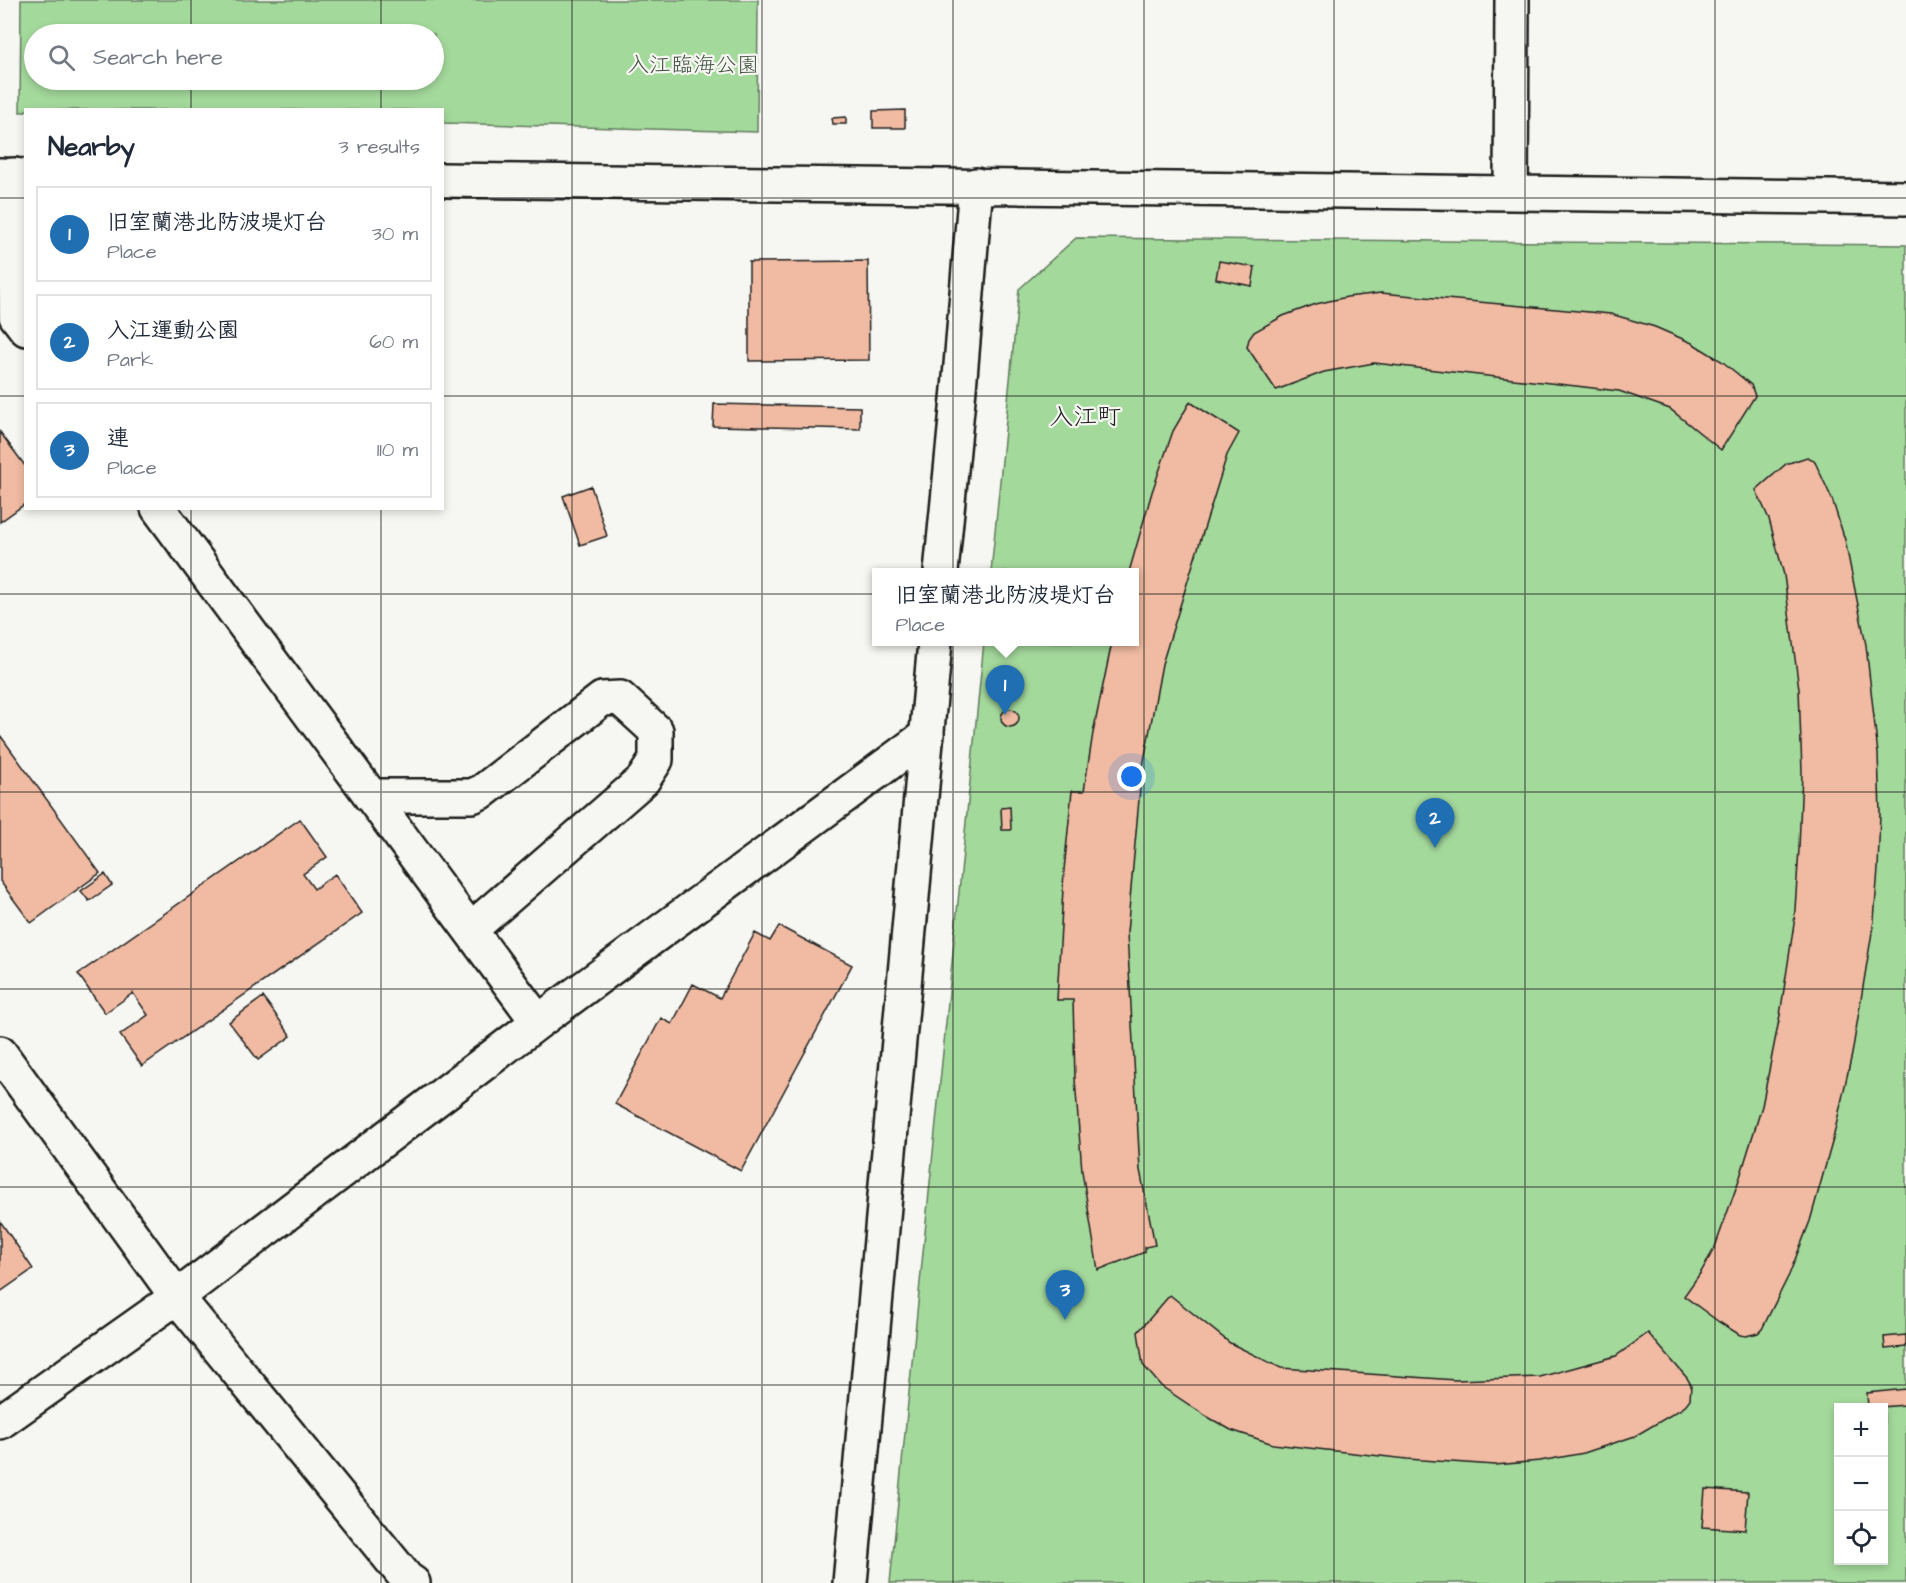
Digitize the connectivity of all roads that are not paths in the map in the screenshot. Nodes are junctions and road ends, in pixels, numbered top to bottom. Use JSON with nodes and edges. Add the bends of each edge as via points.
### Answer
{"nodes":[{"id":1,"x":1512,"y":0,"type":"edge"},
{"id":2,"x":13,"y":176,"type":"edge"},
{"id":3,"x":444,"y":180,"type":"edge"},
{"id":4,"x":976,"y":185,"type":"junction"},
{"id":5,"x":1511,"y":193,"type":"junction"},
{"id":6,"x":1906,"y":198,"type":"edge"},
{"id":7,"x":24,"y":326,"type":"edge"},
{"id":8,"x":159,"y":510,"type":"edge"},
{"id":9,"x":941,"y":568,"type":"edge"},
{"id":10,"x":934,"y":646,"type":"edge"},
{"id":11,"x":927,"y":735,"type":"junction"},
{"id":12,"x":370,"y":796,"type":"junction"},
{"id":13,"x":470,"y":930,"type":"junction"},
{"id":14,"x":538,"y":1022,"type":"junction"},
{"id":15,"x":0,"y":1053,"type":"edge"},
{"id":16,"x":177,"y":1297,"type":"junction"},
{"id":17,"x":0,"y":1422,"type":"edge"},
{"id":18,"x":413,"y":1583,"type":"edge"},
{"id":19,"x":850,"y":1583,"type":"edge"}],
"edges":[{"from":1,"to":5,"type":"street"},
{"from":2,"to":7,"type":"street","via":[[16,316]]},
{"from":3,"to":4,"type":"street"},
{"from":4,"to":5,"type":"street"},
{"from":4,"to":9,"type":"street"},
{"from":5,"to":6,"type":"street"},
{"from":8,"to":12,"type":"street"},
{"from":10,"to":11,"type":"street"},
{"from":11,"to":14,"type":"street"},
{"from":11,"to":19,"type":"street"},
{"from":12,"to":13,"type":"street"},
{"from":12,"to":13,"type":"street","via":[[472,796],[602,699],[620,698],[656,731],[656,760],[643,780]]},
{"from":13,"to":14,"type":"street"},
{"from":14,"to":16,"type":"street"},
{"from":15,"to":16,"type":"street"},
{"from":16,"to":17,"type":"street"},
{"from":16,"to":18,"type":"street"}]}
